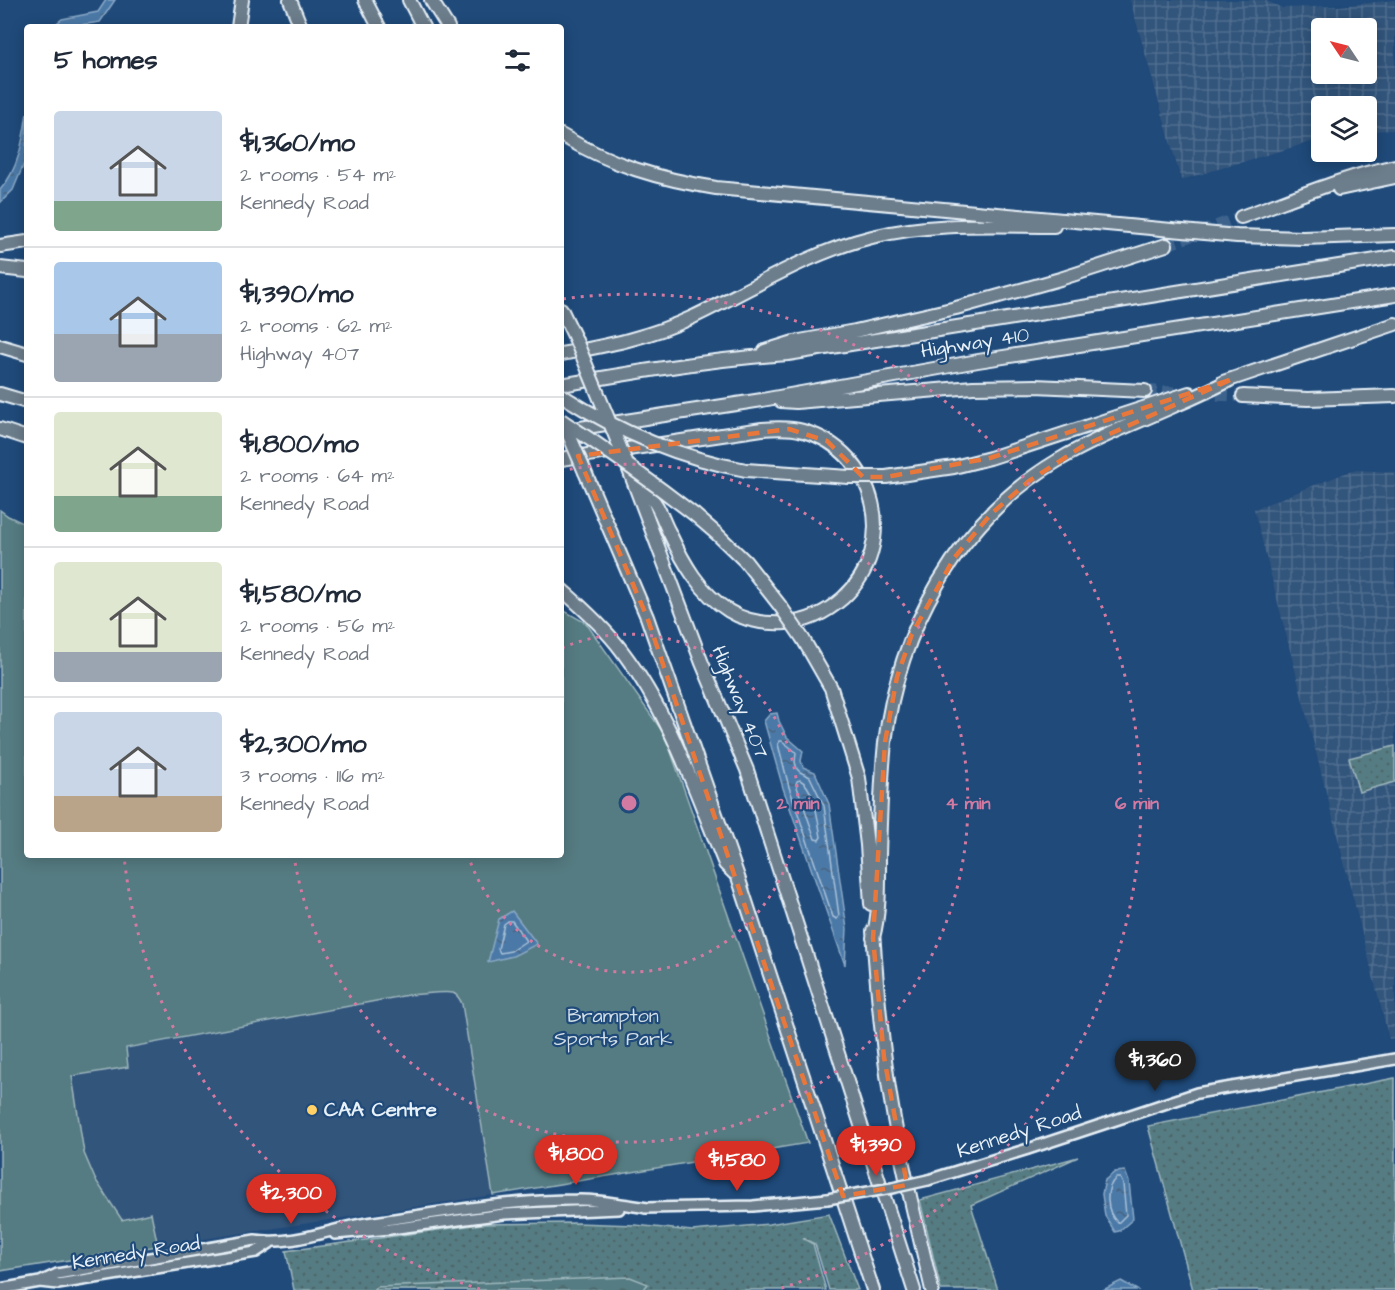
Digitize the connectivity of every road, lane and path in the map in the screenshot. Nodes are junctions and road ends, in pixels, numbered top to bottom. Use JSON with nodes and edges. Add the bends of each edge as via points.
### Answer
{"nodes":[{"id":1,"x":242,"y":0,"type":"edge"},
{"id":2,"x":290,"y":0,"type":"edge"},
{"id":3,"x":364,"y":0,"type":"edge"},
{"id":4,"x":409,"y":0,"type":"edge"},
{"id":5,"x":431,"y":0,"type":"edge"},
{"id":6,"x":238,"y":24,"type":"edge"},
{"id":7,"x":301,"y":24,"type":"edge"},
{"id":8,"x":377,"y":24,"type":"edge"},
{"id":9,"x":421,"y":24,"type":"edge"},
{"id":10,"x":446,"y":24,"type":"edge"},
{"id":11,"x":564,"y":137,"type":"edge"},
{"id":12,"x":1395,"y":166,"type":"edge"},
{"id":13,"x":1395,"y":177,"type":"edge"},
{"id":14,"x":1288,"y":200,"type":"junction"},
{"id":15,"x":1241,"y":217,"type":"tunnel mouth"},
{"id":16,"x":1097,"y":223,"type":"junction"},
{"id":17,"x":1395,"y":235,"type":"edge"},
{"id":18,"x":24,"y":242,"type":"edge"},
{"id":19,"x":1166,"y":245,"type":"tunnel mouth"},
{"id":20,"x":0,"y":246,"type":"edge"},
{"id":21,"x":1395,"y":257,"type":"edge"},
{"id":22,"x":0,"y":268,"type":"edge"},
{"id":23,"x":24,"y":271,"type":"edge"},
{"id":24,"x":1395,"y":295,"type":"edge"},
{"id":25,"x":564,"y":315,"type":"edge"},
{"id":26,"x":1395,"y":324,"type":"edge"},
{"id":27,"x":0,"y":346,"type":"edge"},
{"id":28,"x":24,"y":353,"type":"edge"},
{"id":29,"x":564,"y":353,"type":"edge"},
{"id":30,"x":747,"y":357,"type":"junction"},
{"id":31,"x":1230,"y":380,"type":"junction"},
{"id":32,"x":564,"y":384,"type":"edge"},
{"id":33,"x":1145,"y":391,"type":"tunnel mouth"},
{"id":34,"x":0,"y":394,"type":"edge"},
{"id":35,"x":1243,"y":396,"type":"tunnel mouth"},
{"id":36,"x":1395,"y":396,"type":"edge"},
{"id":37,"x":564,"y":397,"type":"edge"},
{"id":38,"x":762,"y":400,"type":"junction"},
{"id":39,"x":24,"y":401,"type":"edge"},
{"id":40,"x":564,"y":421,"type":"edge"},
{"id":41,"x":564,"y":426,"type":"edge"},
{"id":42,"x":0,"y":429,"type":"edge"},
{"id":43,"x":564,"y":431,"type":"edge"},
{"id":44,"x":24,"y":437,"type":"edge"},
{"id":45,"x":564,"y":459,"type":"edge"},
{"id":46,"x":634,"y":482,"type":"junction"},
{"id":47,"x":564,"y":592,"type":"edge"},
{"id":48,"x":738,"y":877,"type":"junction"},
{"id":49,"x":873,"y":938,"type":"junction"},
{"id":50,"x":1395,"y":1059,"type":"edge"},
{"id":51,"x":0,"y":1289,"type":"edge"},
{"id":52,"x":873,"y":1290,"type":"edge"},
{"id":53,"x":914,"y":1290,"type":"edge"},
{"id":54,"x":932,"y":1290,"type":"edge"}],
"edges":[{"from":1,"to":6,"type":"highway"},
{"from":2,"to":7,"type":"highway"},
{"from":3,"to":8,"type":"highway"},
{"from":4,"to":9,"type":"highway"},
{"from":5,"to":10,"type":"highway"},
{"from":11,"to":16,"type":"highway","via":[[634,170],[691,184]]},
{"from":12,"to":14,"type":"highway"},
{"from":13,"to":14,"type":"highway"},
{"from":14,"to":15,"type":"highway"},
{"from":16,"to":17,"type":"highway","via":[[1248,236]]},
{"from":16,"to":29,"type":"highway","via":[[959,226],[872,237],[796,264],[653,334]]},
{"from":18,"to":20,"type":"highway"},
{"from":19,"to":30,"type":"highway","via":[[956,308],[794,342]]},
{"from":21,"to":30,"type":"highway","name":"Highway 410","via":[[800,352]]},
{"from":22,"to":23,"type":"highway"},
{"from":24,"to":38,"type":"highway","name":"Highway 410","via":[[978,361]]},
{"from":25,"to":46,"type":"highway","name":"Highway 407","bridge":true},
{"from":26,"to":31,"type":"highway"},
{"from":27,"to":28,"type":"highway"},
{"from":30,"to":32,"type":"highway","name":"Highway 410"},
{"from":31,"to":37,"type":"highway","bridge":true,"via":[[990,458],[886,477],[723,466],[660,445],[603,420]]},
{"from":31,"to":49,"type":"highway","via":[[1101,438],[1042,471],[991,514],[944,574],[912,634],[890,711],[881,802],[878,919]]},
{"from":33,"to":38,"type":"highway","via":[[983,387],[796,402]]},
{"from":34,"to":39,"type":"highway"},
{"from":35,"to":36,"type":"highway"},
{"from":38,"to":43,"type":"highway","name":"Highway 410"},
{"from":40,"to":49,"type":"highway","bridge":true,"via":[[717,534],[745,561],[803,639],[831,688],[859,778]]},
{"from":41,"to":48,"type":"highway","bridge":true,"via":[[647,617]]},
{"from":42,"to":44,"type":"highway"},
{"from":45,"to":46,"type":"highway","via":[[762,429],[802,431],[839,449],[865,481],[874,510],[872,553],[849,593],[824,612],[794,622],[743,618],[709,596],[677,549],[654,502]]},
{"from":46,"to":53,"type":"highway","name":"Highway 407","via":[[747,770]]},
{"from":47,"to":48,"type":"highway","via":[[598,622],[644,682],[669,728],[725,864]]},
{"from":48,"to":52,"type":"highway"},
{"from":49,"to":54,"type":"highway","via":[[892,1109]]},
{"from":50,"to":51,"type":"main road","name":"Kennedy Road","bridge":true,"via":[[1197,1093],[928,1180],[827,1199],[753,1206],[648,1208],[578,1199],[502,1203],[347,1226],[270,1243],[255,1240],[57,1274],[40,1282]]}]}
